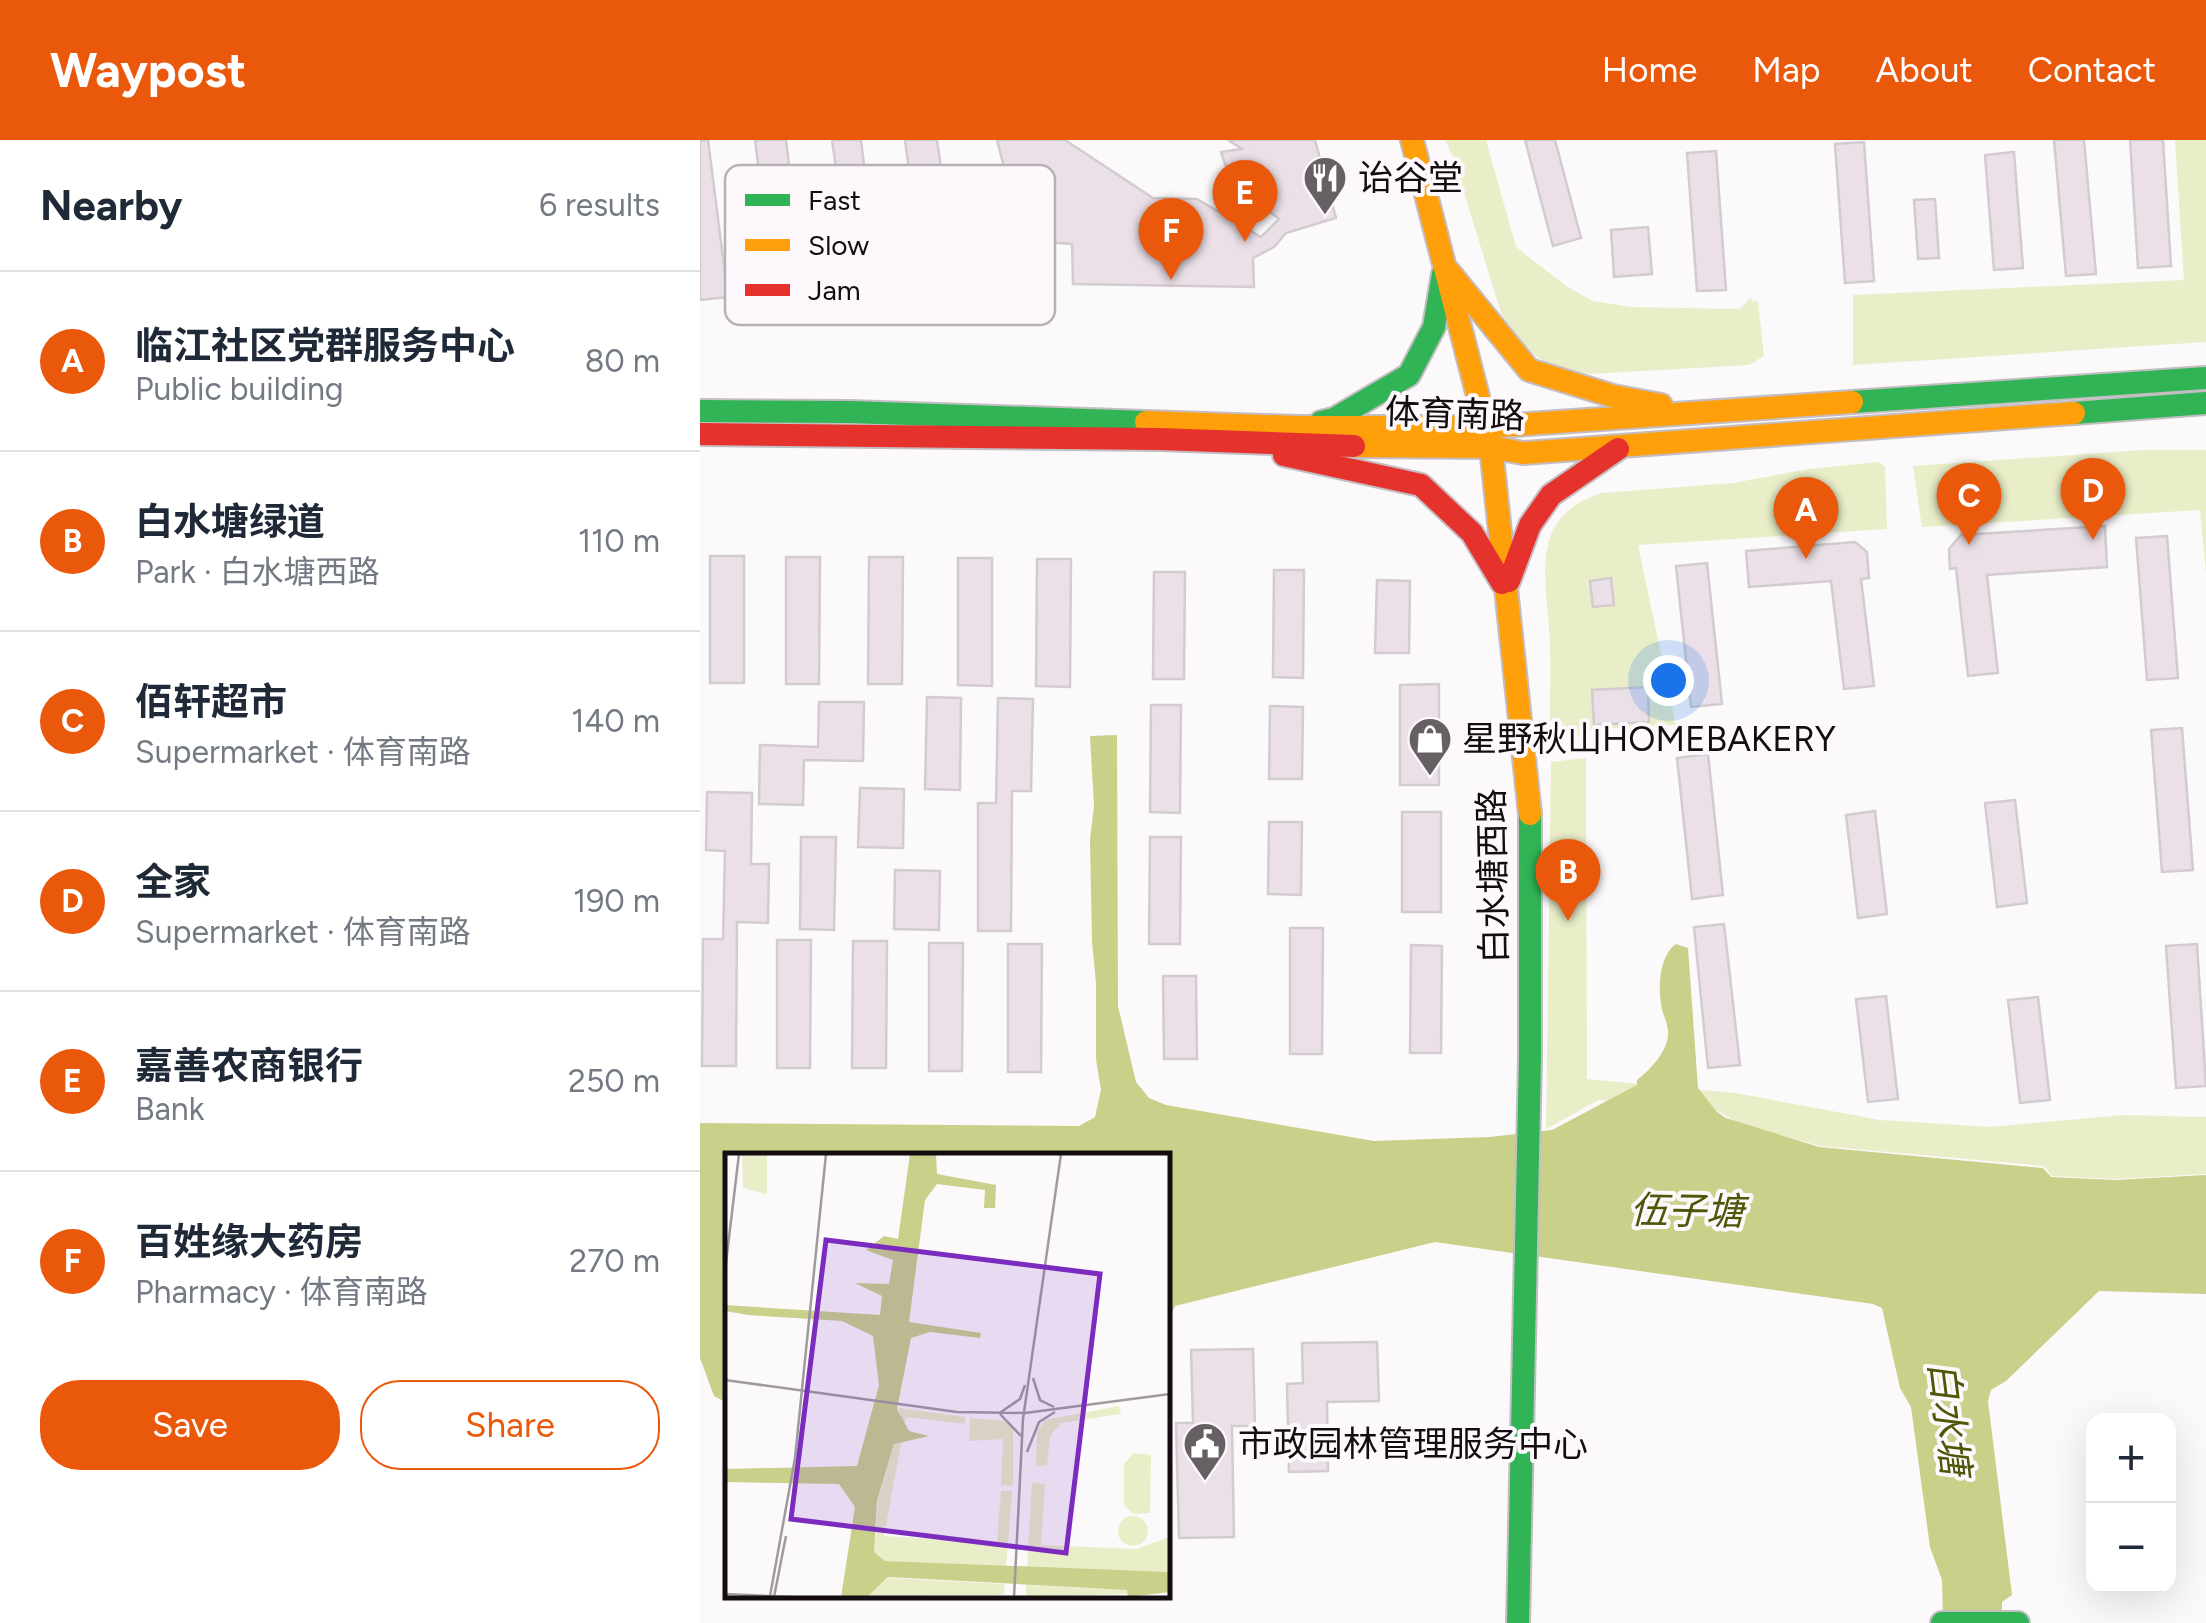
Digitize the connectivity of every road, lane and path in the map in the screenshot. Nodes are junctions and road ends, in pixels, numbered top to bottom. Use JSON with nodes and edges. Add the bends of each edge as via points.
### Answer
{"nodes":[{"id":1,"x":1412,"y":140,"type":"edge"},
{"id":2,"x":1444,"y":265,"type":"junction"},
{"id":3,"x":2206,"y":378,"type":"edge"},
{"id":4,"x":2206,"y":403,"type":"edge"},
{"id":5,"x":700,"y":410,"type":"edge"},
{"id":6,"x":1698,"y":412,"type":"junction"},
{"id":7,"x":1298,"y":426,"type":"junction"},
{"id":8,"x":700,"y":434,"type":"edge"},
{"id":9,"x":1488,"y":437,"type":"junction"},
{"id":10,"x":1258,"y":444,"type":"junction"},
{"id":11,"x":1620,"y":448,"type":"junction"},
{"id":12,"x":1506,"y":589,"type":"junction"},
{"id":13,"x":2011,"y":1622,"type":"edge"},
{"id":14,"x":1518,"y":1623,"type":"edge"},
{"id":15,"x":1942,"y":1623,"type":"edge"},
{"id":16,"x":2018,"y":1623,"type":"edge"}],
"edges":[{"from":1,"to":2,"type":"main road","name":"白水塘西路"},
{"from":2,"to":6,"type":"main road","via":[[1528,370]]},
{"from":2,"to":7,"type":"main road","via":[[1434,328],[1409,374],[1334,420]]},
{"from":2,"to":9,"type":"main road","name":"白水塘西路"},
{"from":3,"to":6,"type":"main road","name":"体育南路"},
{"from":4,"to":11,"type":"main road","name":"体育南路"},
{"from":5,"to":7,"type":"main road","name":"体育南路"},
{"from":6,"to":9,"type":"main road","name":"体育南路"},
{"from":7,"to":9,"type":"main road","name":"体育南路"},
{"from":8,"to":10,"type":"main road","name":"体育南路"},
{"from":9,"to":10,"type":"main road","name":"体育南路"},
{"from":9,"to":11,"type":"main road","name":"体育南路","via":[[1523,452]]},
{"from":9,"to":12,"type":"main road","name":"白水塘西路"},
{"from":10,"to":12,"type":"main road","via":[[1293,459],[1420,486],[1472,533]]},
{"from":11,"to":12,"type":"main road","via":[[1551,496],[1530,525]]},
{"from":12,"to":14,"type":"main road","name":"白水塘西路","via":[[1530,810]]},
{"from":13,"to":15,"type":"main road"},
{"from":13,"to":16,"type":"main road"}]}
